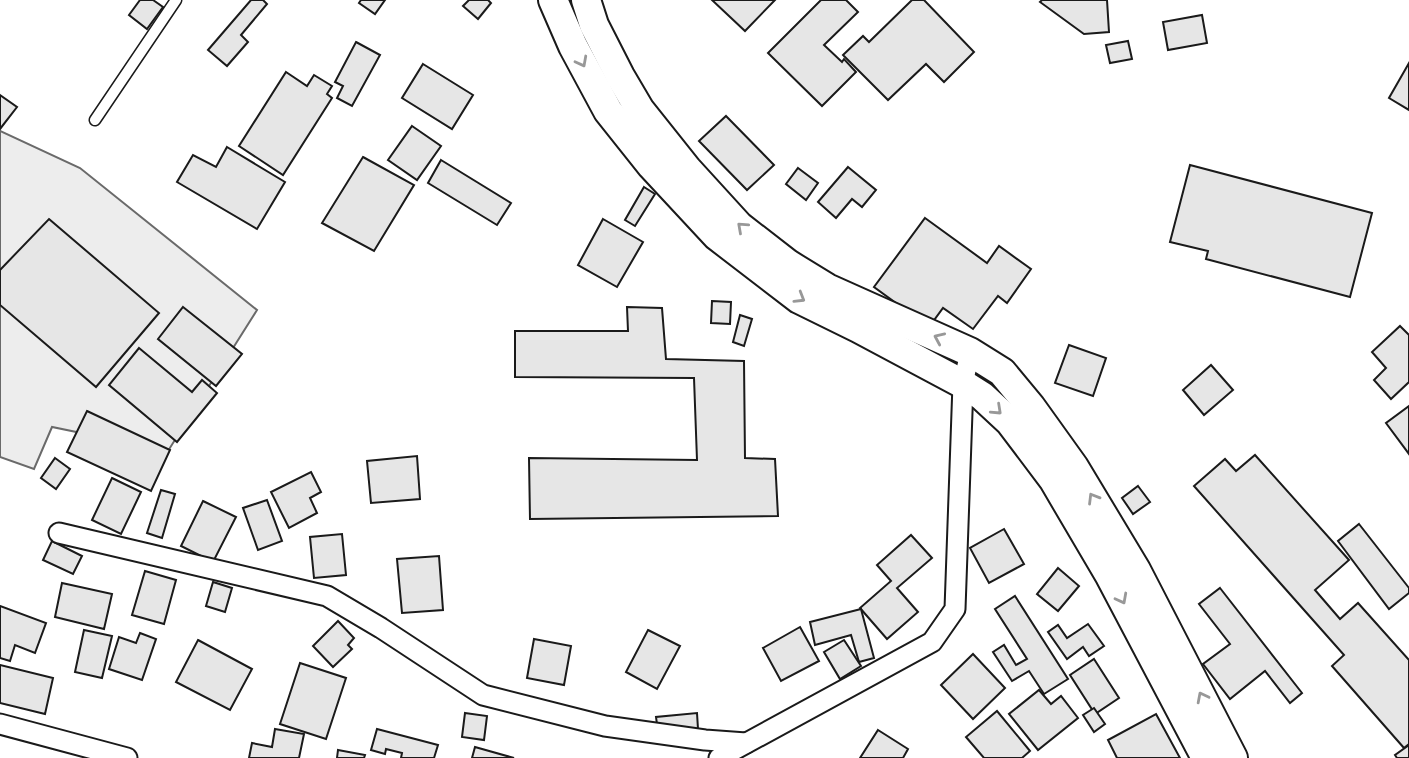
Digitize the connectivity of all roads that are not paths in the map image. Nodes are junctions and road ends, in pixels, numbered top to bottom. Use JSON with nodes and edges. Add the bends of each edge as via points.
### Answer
{"nodes":[{"id":1,"x":176,"y":0,"type":"edge"},
{"id":2,"x":553,"y":0,"type":"edge"},
{"id":3,"x":586,"y":0,"type":"edge"},
{"id":4,"x":95,"y":120,"type":"dead end"},
{"id":5,"x":970,"y":352,"type":"junction"},
{"id":6,"x":963,"y":384,"type":"junction"},
{"id":7,"x":58,"y":533,"type":"dead end"},
{"id":8,"x":0,"y":724,"type":"edge"},
{"id":9,"x":746,"y":743,"type":"junction"},
{"id":10,"x":127,"y":758,"type":"edge"},
{"id":11,"x":719,"y":758,"type":"edge"},
{"id":12,"x":1206,"y":758,"type":"edge"},
{"id":13,"x":1233,"y":758,"type":"edge"}],
"edges":[{"from":1,"to":4,"type":"lane"},
{"from":2,"to":6,"type":"main road","one_way":true,"via":[[608,111],[717,236],[799,299]]},
{"from":5,"to":3,"type":"main road","one_way":true,"via":[[827,288],[739,226],[640,110],[594,25]]},
{"from":5,"to":6,"type":"street"},
{"from":13,"to":5,"type":"main road","one_way":true,"via":[[1136,570],[1074,467],[1002,372]]},
{"from":6,"to":9,"type":"street","via":[[955,609],[932,642]]},
{"from":6,"to":12,"type":"main road","one_way":true,"via":[[1010,422],[1052,479],[1110,576]]},
{"from":7,"to":9,"type":"street","via":[[327,596],[482,695],[605,726]]},
{"from":8,"to":10,"type":"street"},
{"from":9,"to":11,"type":"street"}]}
